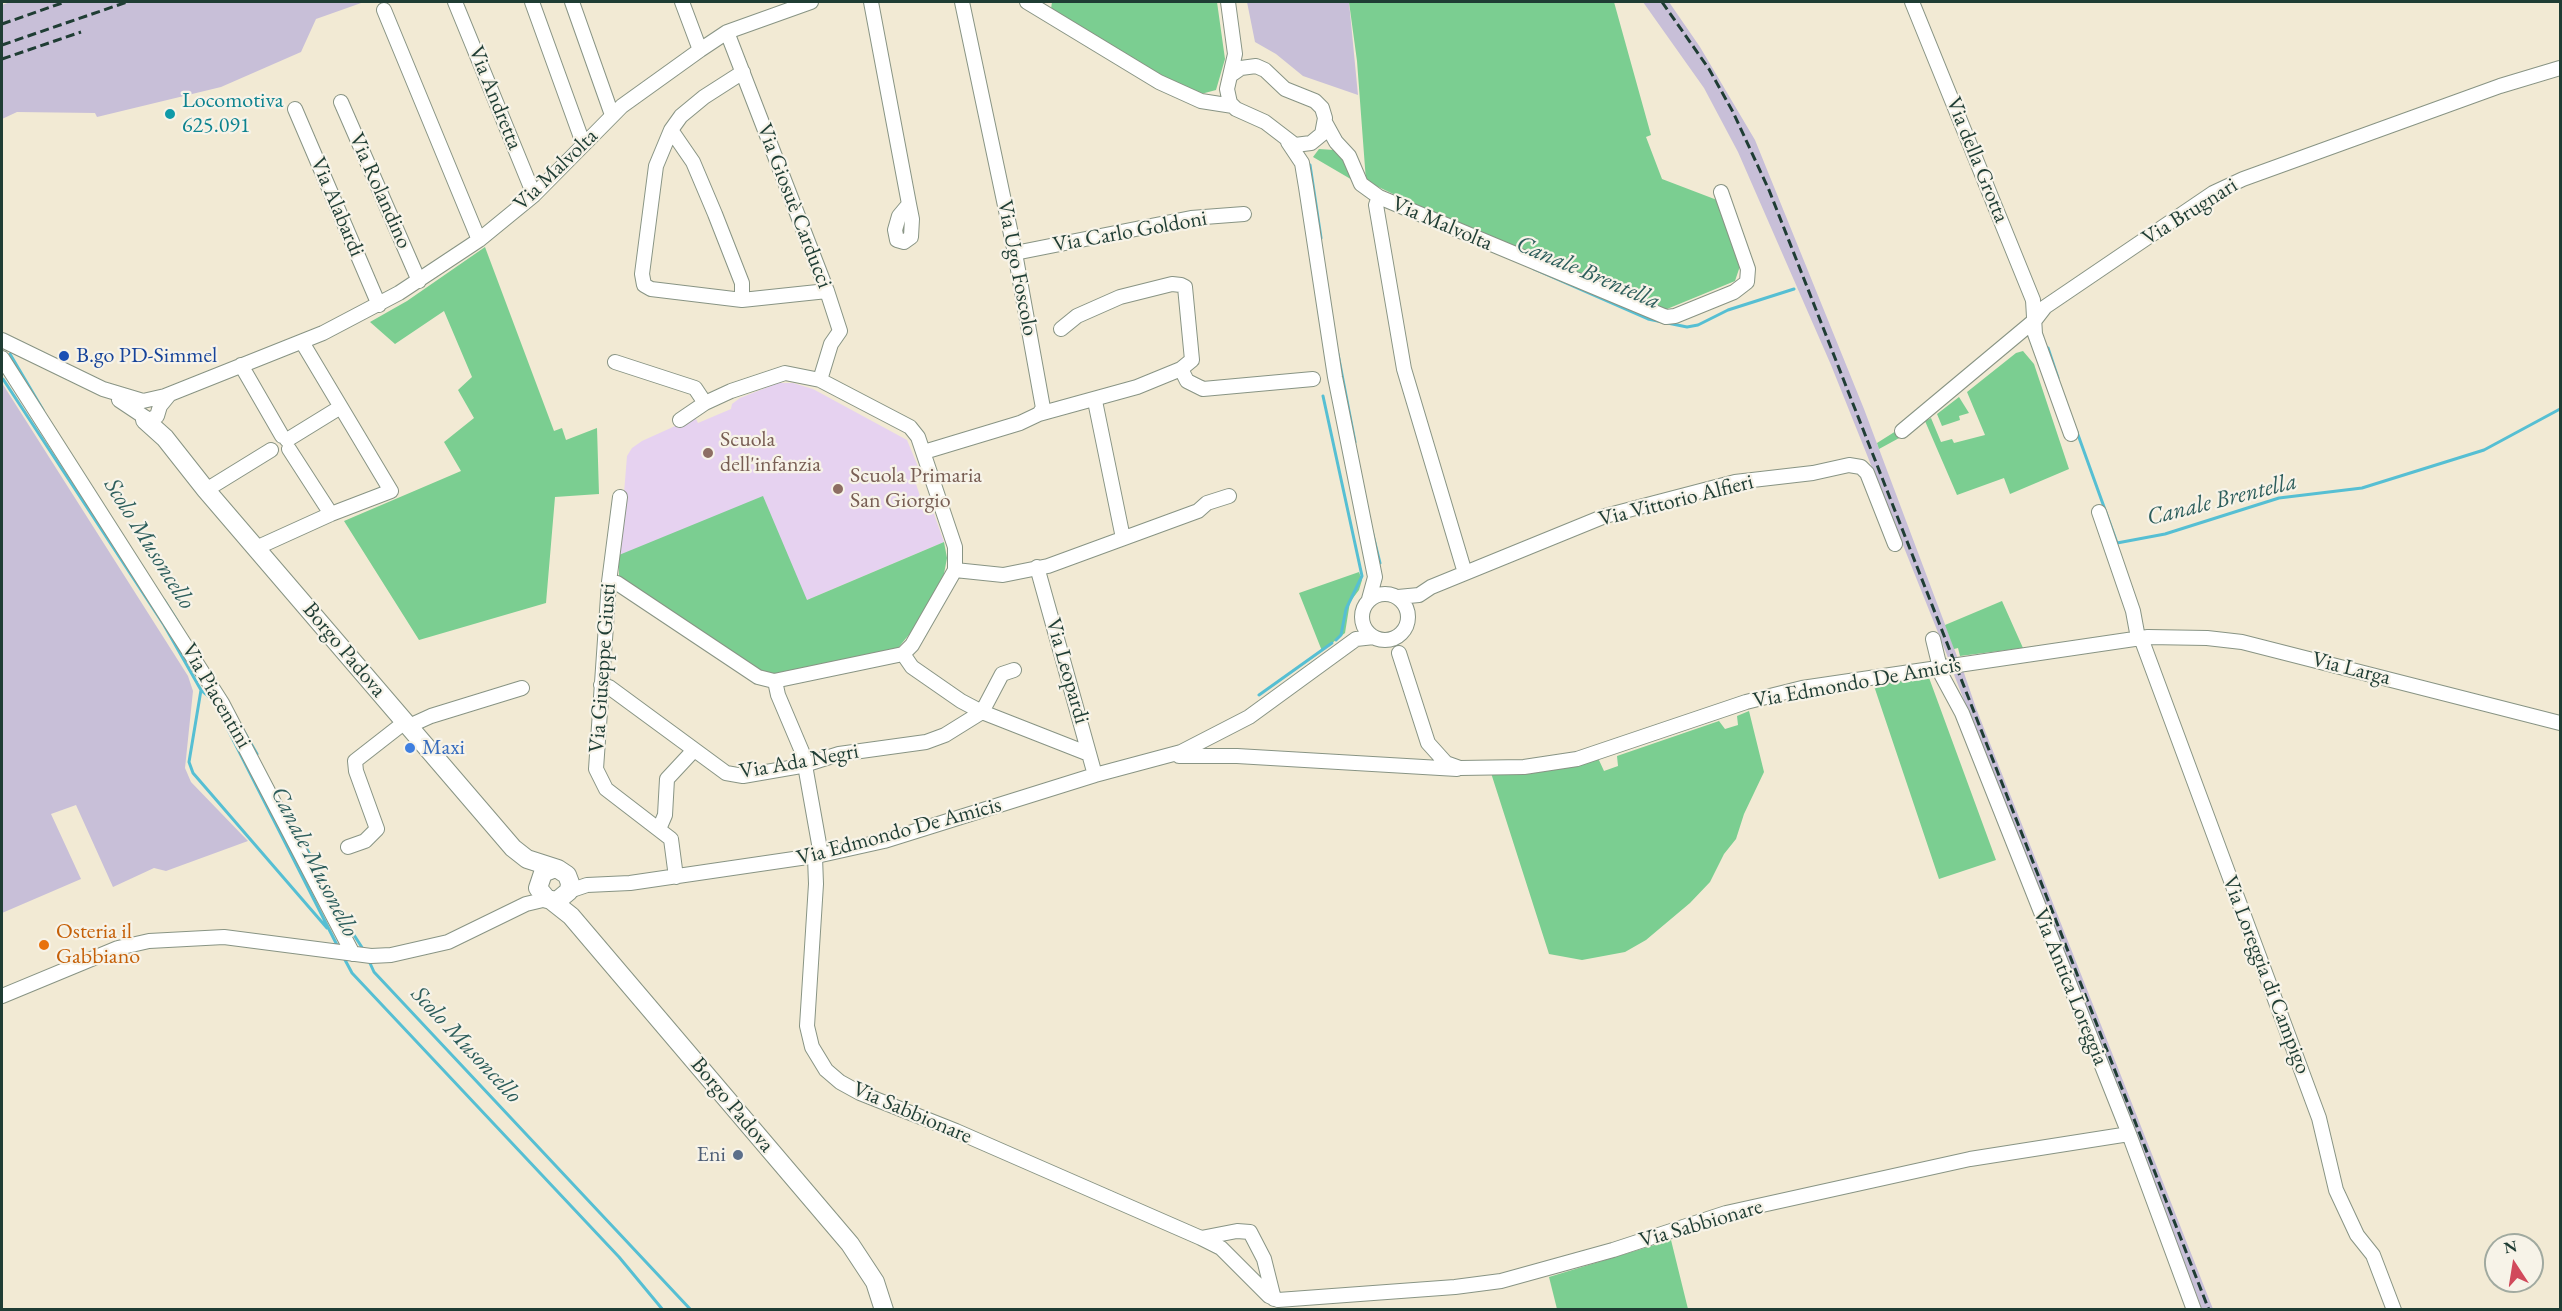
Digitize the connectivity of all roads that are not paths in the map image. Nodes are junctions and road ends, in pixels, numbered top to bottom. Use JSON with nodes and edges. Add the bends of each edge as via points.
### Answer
{"nodes":[{"id":1,"x":455,"y":2,"type":"edge"},
{"id":2,"x":532,"y":2,"type":"edge"},
{"id":3,"x":573,"y":2,"type":"edge"},
{"id":4,"x":682,"y":2,"type":"edge"},
{"id":5,"x":811,"y":2,"type":"edge"},
{"id":6,"x":871,"y":2,"type":"edge"},
{"id":7,"x":963,"y":2,"type":"edge"},
{"id":8,"x":1027,"y":2,"type":"edge"},
{"id":9,"x":1228,"y":2,"type":"edge"},
{"id":10,"x":1912,"y":2,"type":"edge"},
{"id":11,"x":384,"y":10,"type":"dead end"},
{"id":12,"x":726,"y":32,"type":"junction"},
{"id":13,"x":1235,"y":41,"type":"junction"},
{"id":14,"x":700,"y":50,"type":"junction"},
{"id":15,"x":1253,"y":66,"type":"junction"},
{"id":16,"x":2560,"y":68,"type":"edge"},
{"id":17,"x":743,"y":72,"type":"junction"},
{"id":18,"x":1229,"y":80,"type":"junction"},
{"id":19,"x":341,"y":102,"type":"dead end"},
{"id":20,"x":1206,"y":102,"type":"junction"},
{"id":21,"x":1233,"y":106,"type":"junction"},
{"id":22,"x":295,"y":109,"type":"dead end"},
{"id":23,"x":612,"y":116,"type":"junction"},
{"id":24,"x":1325,"y":122,"type":"junction"},
{"id":25,"x":671,"y":130,"type":"junction"},
{"id":26,"x":1288,"y":142,"type":"junction"},
{"id":27,"x":1336,"y":142,"type":"junction"},
{"id":28,"x":583,"y":143,"type":"junction"},
{"id":29,"x":1312,"y":143,"type":"junction"},
{"id":30,"x":1302,"y":163,"type":"junction"},
{"id":31,"x":1721,"y":192,"type":"dead end"},
{"id":32,"x":534,"y":195,"type":"junction"},
{"id":33,"x":1379,"y":198,"type":"junction"},
{"id":34,"x":909,"y":204,"type":"dead end"},
{"id":35,"x":1244,"y":214,"type":"dead end"},
{"id":36,"x":479,"y":240,"type":"junction"},
{"id":37,"x":1015,"y":253,"type":"junction"},
{"id":38,"x":419,"y":281,"type":"junction"},
{"id":39,"x":827,"y":291,"type":"junction"},
{"id":40,"x":742,"y":300,"type":"junction"},
{"id":41,"x":380,"y":305,"type":"junction"},
{"id":42,"x":2036,"y":320,"type":"junction"},
{"id":43,"x":1061,"y":329,"type":"dead end"},
{"id":44,"x":2,"y":340,"type":"edge"},
{"id":45,"x":302,"y":342,"type":"junction"},
{"id":46,"x":2,"y":358,"type":"edge"},
{"id":47,"x":615,"y":362,"type":"dead end"},
{"id":48,"x":241,"y":365,"type":"junction"},
{"id":49,"x":1181,"y":369,"type":"junction"},
{"id":50,"x":1313,"y":379,"type":"dead end"},
{"id":51,"x":820,"y":380,"type":"junction"},
{"id":52,"x":1095,"y":401,"type":"junction"},
{"id":53,"x":705,"y":403,"type":"junction"},
{"id":54,"x":339,"y":408,"type":"junction"},
{"id":55,"x":149,"y":410,"type":"junction"},
{"id":56,"x":1040,"y":414,"type":"junction"},
{"id":57,"x":680,"y":420,"type":"dead end"},
{"id":58,"x":1902,"y":431,"type":"dead end"},
{"id":59,"x":2071,"y":434,"type":"dead end"},
{"id":60,"x":286,"y":441,"type":"junction"},
{"id":61,"x":924,"y":452,"type":"junction"},
{"id":62,"x":206,"y":490,"type":"junction"},
{"id":63,"x":1228,"y":496,"type":"dead end"},
{"id":64,"x":620,"y":497,"type":"dead end"},
{"id":65,"x":2099,"y":512,"type":"dead end"},
{"id":66,"x":331,"y":514,"type":"junction"},
{"id":67,"x":1122,"y":535,"type":"junction"},
{"id":68,"x":1895,"y":544,"type":"dead end"},
{"id":69,"x":256,"y":548,"type":"junction"},
{"id":70,"x":1036,"y":567,"type":"junction"},
{"id":71,"x":955,"y":570,"type":"junction"},
{"id":72,"x":1465,"y":573,"type":"junction"},
{"id":73,"x":1375,"y":577,"type":"junction"},
{"id":74,"x":609,"y":582,"type":"junction"},
{"id":75,"x":1419,"y":594,"type":"junction"},
{"id":76,"x":1395,"y":595,"type":"junction"},
{"id":77,"x":1370,"y":599,"type":"junction"},
{"id":78,"x":1409,"y":612,"type":"junction"},
{"id":79,"x":1362,"y":618,"type":"junction"},
{"id":80,"x":1402,"y":634,"type":"junction"},
{"id":81,"x":2140,"y":638,"type":"junction"},
{"id":82,"x":1356,"y":639,"type":"junction"},
{"id":83,"x":1378,"y":639,"type":"junction"},
{"id":84,"x":1933,"y":639,"type":"dead end"},
{"id":85,"x":1399,"y":653,"type":"junction"},
{"id":86,"x":903,"y":654,"type":"junction"},
{"id":87,"x":1940,"y":667,"type":"junction"},
{"id":88,"x":1014,"y":670,"type":"dead end"},
{"id":89,"x":775,"y":681,"type":"junction"},
{"id":90,"x":601,"y":685,"type":"junction"},
{"id":91,"x":522,"y":688,"type":"dead end"},
{"id":92,"x":1417,"y":708,"type":"junction"},
{"id":93,"x":982,"y":712,"type":"junction"},
{"id":94,"x":2560,"y":723,"type":"edge"},
{"id":95,"x":407,"y":724,"type":"junction"},
{"id":96,"x":1222,"y":732,"type":"junction"},
{"id":97,"x":1427,"y":742,"type":"junction"},
{"id":98,"x":694,"y":750,"type":"junction"},
{"id":99,"x":1089,"y":754,"type":"junction"},
{"id":100,"x":1237,"y":756,"type":"junction"},
{"id":101,"x":1162,"y":757,"type":"junction"},
{"id":102,"x":806,"y":765,"type":"junction"},
{"id":103,"x":1408,"y":766,"type":"junction"},
{"id":104,"x":1472,"y":769,"type":"junction"},
{"id":105,"x":1095,"y":775,"type":"junction"},
{"id":106,"x":659,"y":829,"type":"junction"},
{"id":107,"x":348,"y":847,"type":"dead end"},
{"id":108,"x":818,"y":856,"type":"junction"},
{"id":109,"x":527,"y":859,"type":"junction"},
{"id":110,"x":558,"y":870,"type":"junction"},
{"id":111,"x":676,"y":877,"type":"junction"},
{"id":112,"x":594,"y":884,"type":"junction"},
{"id":113,"x":552,"y":892,"type":"junction"},
{"id":114,"x":358,"y":955,"type":"junction"},
{"id":115,"x":2,"y":996,"type":"edge"},
{"id":116,"x":2129,"y":1134,"type":"junction"},
{"id":117,"x":1201,"y":1238,"type":"junction"},
{"id":118,"x":1274,"y":1299,"type":"junction"},
{"id":119,"x":883,"y":1307,"type":"edge"},
{"id":120,"x":2194,"y":1310,"type":"edge"},
{"id":121,"x":2394,"y":1310,"type":"edge"}],
"edges":[{"from":1,"to":32,"type":"street","name":"Via Andretta"},
{"from":2,"to":28,"type":"street"},
{"from":3,"to":23,"type":"street"},
{"from":4,"to":14,"type":"street"},
{"from":5,"to":12,"type":"street","name":"Via Malvolta"},
{"from":6,"to":34,"type":"street"},
{"from":7,"to":37,"type":"street","name":"Via Ugo Foscolo"},
{"from":8,"to":20,"type":"street","via":[[1159,82]]},
{"from":9,"to":13,"type":"street"},
{"from":10,"to":42,"type":"street","name":"Via della Grotta","via":[[2033,300]]},
{"from":11,"to":36,"type":"street"},
{"from":12,"to":14,"type":"street","name":"Via Malvolta"},
{"from":12,"to":17,"type":"street","name":"Via Giosuè Carducci"},
{"from":13,"to":15,"type":"street"},
{"from":13,"to":18,"type":"street"},
{"from":14,"to":23,"type":"street","name":"Via Malvolta"},
{"from":15,"to":18,"type":"street","via":[[1241,68]]},
{"from":15,"to":24,"type":"street","name":"Via Malvolta","via":[[1265,70],[1285,89],[1315,101],[1322,108]]},
{"from":16,"to":42,"type":"street","name":"Via Brugnari","via":[[2500,86],[2221,188],[2045,307]]},
{"from":17,"to":25,"type":"street","via":[[704,97]]},
{"from":17,"to":39,"type":"street","name":"Via Giosuè Carducci"},
{"from":18,"to":20,"type":"street","via":[[1215,98]]},
{"from":18,"to":21,"type":"street","via":[[1227,94]]},
{"from":19,"to":38,"type":"street","name":"Via Rolandino"},
{"from":20,"to":21,"type":"street"},
{"from":21,"to":26,"type":"street","via":[[1265,122]]},
{"from":22,"to":41,"type":"street","name":"Via Alabardi"},
{"from":23,"to":28,"type":"street","name":"Via Malvolta"},
{"from":24,"to":27,"type":"street","name":"Via Malvolta"},
{"from":24,"to":29,"type":"street","via":[[1322,134]]},
{"from":25,"to":40,"type":"street","via":[[702,183],[742,282]]},
{"from":25,"to":40,"type":"street","via":[[656,166],[642,274],[644,285]]},
{"from":26,"to":29,"type":"street","via":[[1299,146]]},
{"from":26,"to":30,"type":"street"},
{"from":27,"to":29,"type":"street"},
{"from":27,"to":33,"type":"street","name":"Via Malvolta","via":[[1349,156],[1361,184]]},
{"from":28,"to":32,"type":"street","name":"Via Malvolta"},
{"from":29,"to":30,"type":"street"},
{"from":30,"to":73,"type":"street","via":[[1335,377]]},
{"from":31,"to":33,"type":"street","name":"Via Malvolta","via":[[1748,269],[1747,282],[1734,292],[1670,317]]},
{"from":32,"to":36,"type":"street","name":"Via Malvolta"},
{"from":33,"to":72,"type":"street","via":[[1376,205],[1404,369]]},
{"from":35,"to":37,"type":"street","name":"Via Carlo Goldoni","via":[[1191,218]]},
{"from":36,"to":38,"type":"street","name":"Via Malvolta"},
{"from":37,"to":56,"type":"street","name":"Via Ugo Foscolo","via":[[1043,401]]},
{"from":38,"to":41,"type":"street","name":"Via Malvolta"},
{"from":39,"to":40,"type":"street"},
{"from":39,"to":51,"type":"street","name":"Via Giosuè Carducci","via":[[840,331],[831,344]]},
{"from":41,"to":45,"type":"street","name":"Via Malvolta"},
{"from":42,"to":58,"type":"street","name":"Via Brugnari"},
{"from":42,"to":59,"type":"street","via":[[2035,334]]},
{"from":43,"to":49,"type":"street","via":[[1077,316],[1120,297],[1180,285],[1185,287],[1192,360]]},
{"from":44,"to":55,"type":"street","name":"Borgo Padova"},
{"from":45,"to":48,"type":"street","name":"Via Malvolta"},
{"from":45,"to":54,"type":"street"},
{"from":46,"to":114,"type":"street","name":"Via Piacentini","via":[[222,703]]},
{"from":47,"to":53,"type":"street","via":[[695,388]]},
{"from":48,"to":55,"type":"street","name":"Via Malvolta","via":[[171,394]]},
{"from":48,"to":60,"type":"street"},
{"from":49,"to":50,"type":"street","via":[[1187,381],[1203,389]]},
{"from":49,"to":52,"type":"street"},
{"from":51,"to":53,"type":"street","via":[[776,374]]},
{"from":51,"to":61,"type":"street","via":[[913,429]]},
{"from":52,"to":56,"type":"street"},
{"from":52,"to":67,"type":"street"},
{"from":53,"to":57,"type":"street"},
{"from":54,"to":60,"type":"street"},
{"from":54,"to":66,"type":"street","via":[[391,491]]},
{"from":55,"to":62,"type":"main road","name":"Borgo Padova","via":[[165,438]]},
{"from":56,"to":61,"type":"street"},
{"from":60,"to":62,"type":"street","via":[[273,438],[271,450]]},
{"from":60,"to":66,"type":"street"},
{"from":61,"to":71,"type":"street","via":[[957,553]]},
{"from":62,"to":69,"type":"main road","name":"Borgo Padova"},
{"from":63,"to":67,"type":"street","via":[[1207,503],[1198,511]]},
{"from":64,"to":74,"type":"street","name":"Via Giuseppe Giusti"},
{"from":65,"to":81,"type":"street","name":"Via Loreggia di Campigo"},
{"from":66,"to":69,"type":"street"},
{"from":67,"to":70,"type":"street","via":[[1048,566]]},
{"from":68,"to":72,"type":"street","name":"Via Vittorio Alfieri","via":[[1867,473],[1861,467],[1849,465],[1735,482],[1605,516]]},
{"from":69,"to":95,"type":"main road","name":"Borgo Padova"},
{"from":70,"to":71,"type":"street","via":[[1003,575]]},
{"from":70,"to":99,"type":"street","name":"Via Leopardi"},
{"from":71,"to":86,"type":"street"},
{"from":72,"to":75,"type":"street","name":"Via Vittorio Alfieri"},
{"from":73,"to":76,"type":"street"},
{"from":73,"to":77,"type":"street"},
{"from":74,"to":89,"type":"street","via":[[617,583],[758,677]]},
{"from":74,"to":90,"type":"street","name":"Via Giuseppe Giusti"},
{"from":75,"to":76,"type":"street","name":"Via Vittorio Alfieri"},
{"from":75,"to":78,"type":"street"},
{"from":76,"to":77,"type":"street","via":[[1376,594]]},
{"from":76,"to":78,"type":"street"},
{"from":77,"to":79,"type":"street"},
{"from":78,"to":80,"type":"street"},
{"from":79,"to":82,"type":"street"},
{"from":79,"to":83,"type":"street","via":[[1368,632]]},
{"from":80,"to":83,"type":"street","via":[[1389,640]]},
{"from":80,"to":85,"type":"street"},
{"from":81,"to":87,"type":"street","name":"Via Edmondo De Amicis"},
{"from":81,"to":94,"type":"street","name":"Via Larga","via":[[2195,637],[2242,642]]},
{"from":81,"to":121,"type":"street","name":"Via Loreggia di Campigo","via":[[2319,1118],[2336,1190],[2357,1234],[2373,1255]]},
{"from":82,"to":83,"type":"street"},
{"from":82,"to":96,"type":"street","via":[[1249,717]]},
{"from":83,"to":85,"type":"street"},
{"from":84,"to":87,"type":"street"},
{"from":85,"to":92,"type":"street"},
{"from":86,"to":89,"type":"street"},
{"from":86,"to":93,"type":"street","via":[[926,679]]},
{"from":87,"to":104,"type":"street","name":"Via Edmondo De Amicis","via":[[1833,682],[1765,697],[1577,759]]},
{"from":87,"to":116,"type":"street","name":"Via Antica Loreggia","via":[[1962,713]]},
{"from":88,"to":93,"type":"street","via":[[1002,674]]},
{"from":89,"to":102,"type":"street","name":"Via Sabbionare"},
{"from":90,"to":98,"type":"street","name":"Via Ada Negri"},
{"from":90,"to":106,"type":"street","name":"Via Giuseppe Giusti","via":[[596,769],[599,778],[606,789]]},
{"from":91,"to":95,"type":"street"},
{"from":92,"to":97,"type":"street"},
{"from":92,"to":104,"type":"street","via":[[1439,750],[1459,765]]},
{"from":93,"to":99,"type":"street"},
{"from":93,"to":102,"type":"street","name":"Via Ada Negri","via":[[926,742],[839,754]]},
{"from":95,"to":107,"type":"street","via":[[355,761],[377,829],[365,841]]},
{"from":95,"to":109,"type":"main road","name":"Borgo Padova","via":[[513,848]]},
{"from":96,"to":100,"type":"street","via":[[1219,749]]},
{"from":96,"to":101,"type":"street","name":"Via Edmondo De Amicis"},
{"from":97,"to":103,"type":"street","via":[[1422,760]]},
{"from":97,"to":104,"type":"street","via":[[1449,765]]},
{"from":98,"to":102,"type":"street","name":"Via Ada Negri","via":[[734,776]]},
{"from":98,"to":106,"type":"street","via":[[667,779],[665,815]]},
{"from":99,"to":105,"type":"street","name":"Via Leopardi"},
{"from":100,"to":101,"type":"street","name":"Via Edmondo De Amicis"},
{"from":100,"to":103,"type":"street","name":"Via Edmondo De Amicis"},
{"from":101,"to":105,"type":"street","name":"Via Edmondo De Amicis"},
{"from":102,"to":108,"type":"street","name":"Via Sabbionare"},
{"from":103,"to":104,"type":"street","name":"Via Edmondo De Amicis"},
{"from":105,"to":108,"type":"street","name":"Via Edmondo De Amicis","via":[[884,841]]},
{"from":106,"to":111,"type":"street","name":"Via Giuseppe Giusti","via":[[671,839]]},
{"from":108,"to":111,"type":"street","name":"Via Edmondo De Amicis"},
{"from":108,"to":117,"type":"street","name":"Via Sabbionare","via":[[807,1026],[812,1047],[826,1070],[860,1093]]},
{"from":109,"to":110,"type":"main road","name":"Borgo Padova"},
{"from":109,"to":113,"type":"main road","name":"Borgo Padova"},
{"from":110,"to":112,"type":"street","name":"Via Edmondo De Amicis"},
{"from":110,"to":113,"type":"main road","via":[[569,879]]},
{"from":110,"to":113,"type":"main road","via":[[543,873]]},
{"from":111,"to":112,"type":"street","name":"Via Edmondo De Amicis"},
{"from":112,"to":113,"type":"street","name":"Via Edmondo De Amicis"},
{"from":113,"to":114,"type":"street","name":"Via Edmondo De Amicis","via":[[448,942],[398,954]]},
{"from":113,"to":119,"type":"main road","name":"Borgo Padova","via":[[854,1249],[872,1277]]},
{"from":114,"to":115,"type":"street","name":"Via Edmondo De Amicis","via":[[224,937],[149,941],[118,948]]},
{"from":116,"to":118,"type":"street","name":"Via Sabbionare","via":[[1970,1159],[1738,1211],[1501,1281]]},
{"from":116,"to":120,"type":"street","name":"Via Antica Loreggia"},
{"from":117,"to":118,"type":"street","name":"Via Sabbionare","via":[[1221,1248]]},
{"from":117,"to":118,"type":"street","via":[[1250,1232],[1264,1259]]}]}
